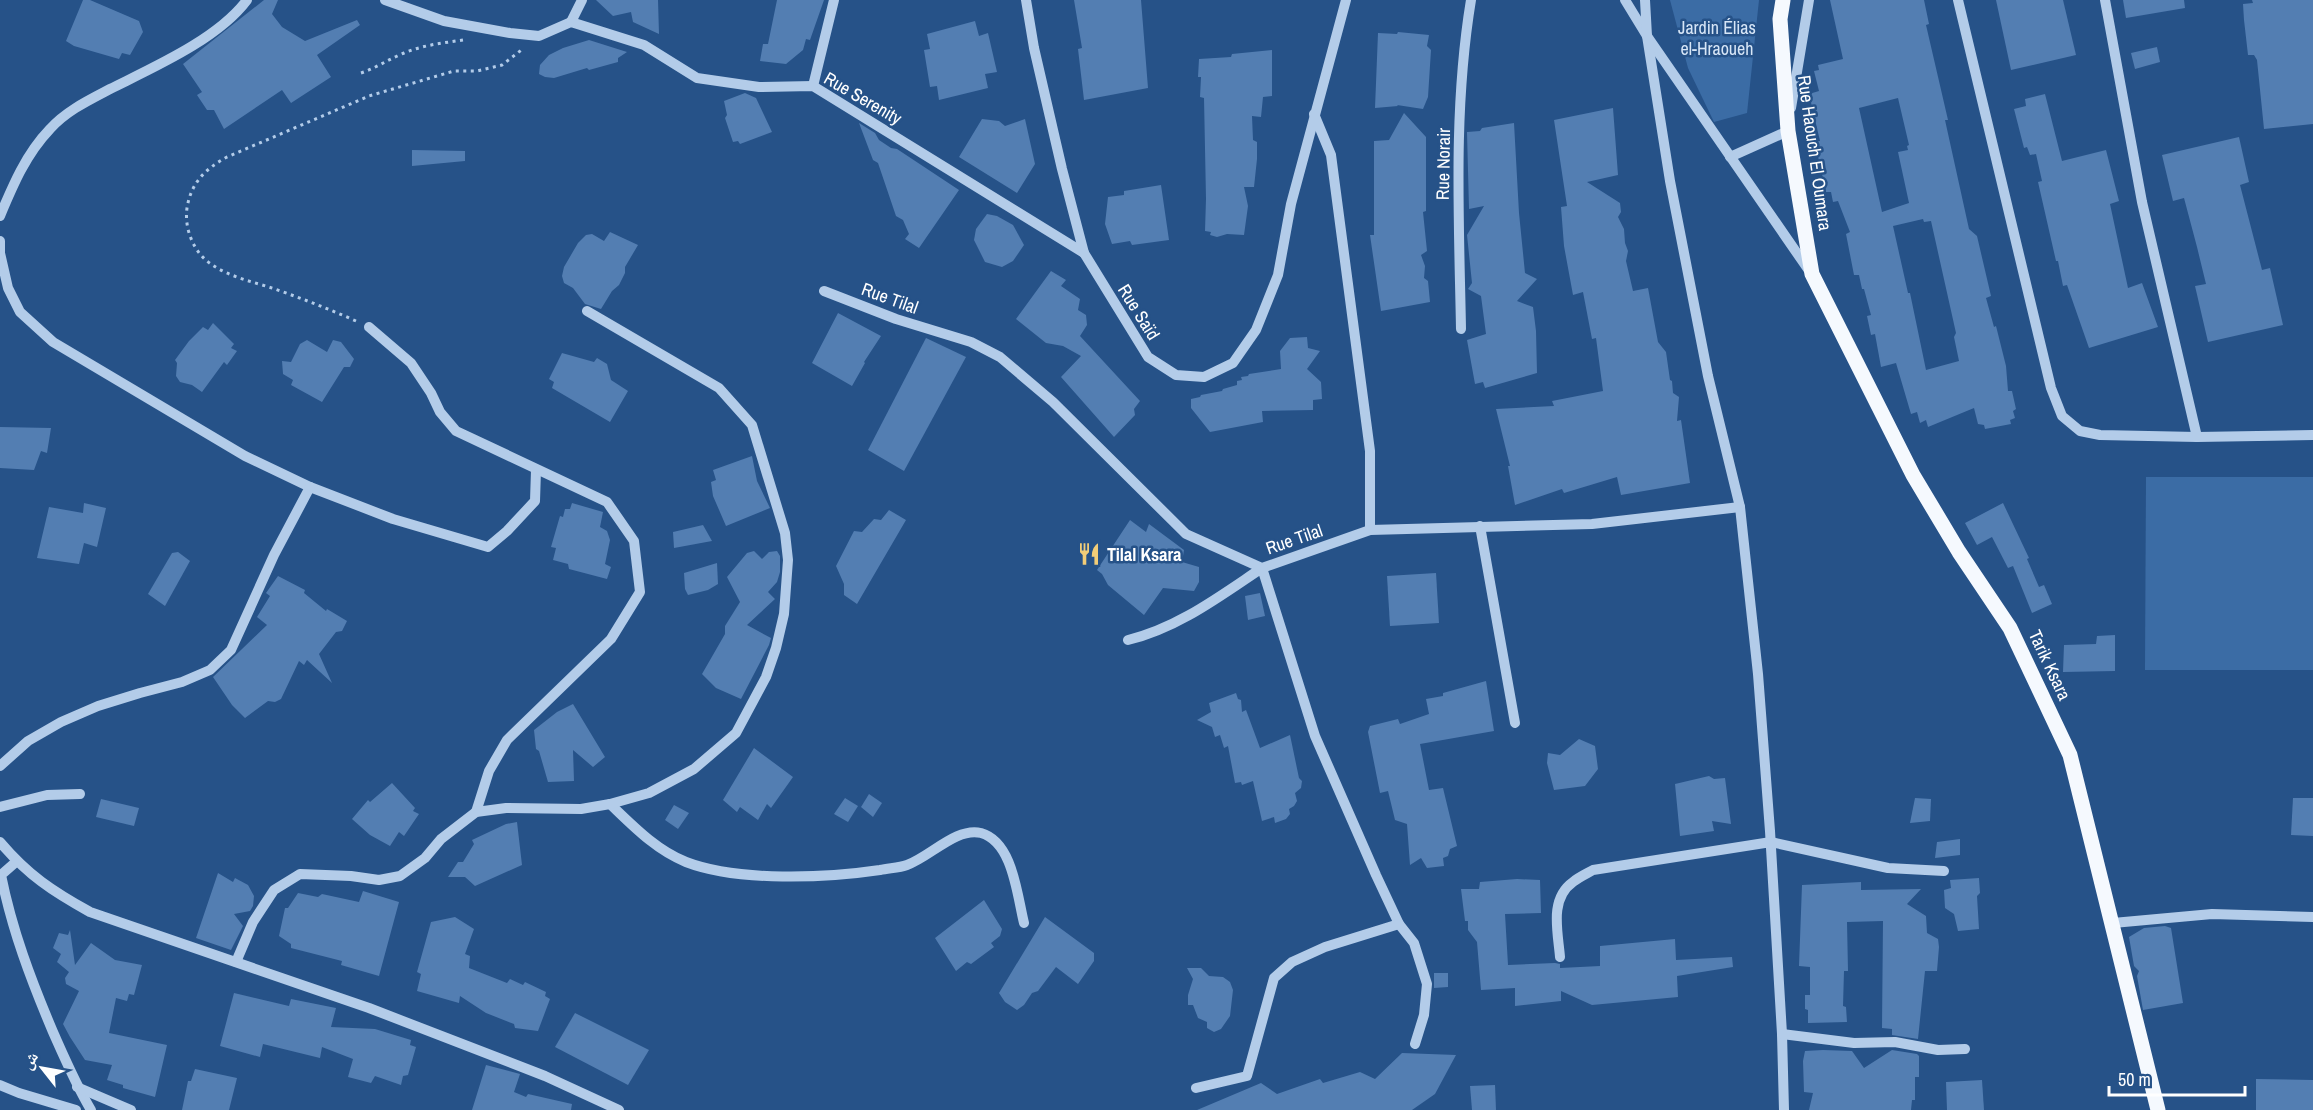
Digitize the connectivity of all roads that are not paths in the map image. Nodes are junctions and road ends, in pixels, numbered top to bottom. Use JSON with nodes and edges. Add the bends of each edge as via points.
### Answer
{"nodes":[{"id":1,"x":247,"y":0,"type":"edge"},
{"id":2,"x":384,"y":0,"type":"edge"},
{"id":3,"x":582,"y":0,"type":"edge"},
{"id":4,"x":834,"y":0,"type":"edge"},
{"id":5,"x":1026,"y":0,"type":"edge"},
{"id":6,"x":1346,"y":0,"type":"edge"},
{"id":7,"x":1471,"y":0,"type":"edge"},
{"id":8,"x":1625,"y":0,"type":"edge"},
{"id":9,"x":1645,"y":0,"type":"edge"},
{"id":10,"x":1783,"y":0,"type":"edge"},
{"id":11,"x":1809,"y":0,"type":"edge"},
{"id":12,"x":1958,"y":0,"type":"edge"},
{"id":13,"x":2105,"y":0,"type":"edge"},
{"id":14,"x":571,"y":22,"type":"junction"},
{"id":15,"x":1647,"y":36,"type":"junction"},
{"id":16,"x":813,"y":86,"type":"junction"},
{"id":17,"x":1314,"y":114,"type":"junction"},
{"id":18,"x":1788,"y":131,"type":"junction"},
{"id":19,"x":1730,"y":157,"type":"junction"},
{"id":20,"x":0,"y":216,"type":"edge"},
{"id":21,"x":0,"y":241,"type":"edge"},
{"id":22,"x":1084,"y":253,"type":"junction"},
{"id":23,"x":1812,"y":274,"type":"junction"},
{"id":24,"x":824,"y":291,"type":"dead end"},
{"id":25,"x":587,"y":311,"type":"dead end"},
{"id":26,"x":369,"y":327,"type":"road end"},
{"id":27,"x":1461,"y":329,"type":"dead end"},
{"id":28,"x":2313,"y":435,"type":"edge"},
{"id":29,"x":2197,"y":437,"type":"junction"},
{"id":30,"x":536,"y":470,"type":"junction"},
{"id":31,"x":310,"y":487,"type":"junction"},
{"id":32,"x":1740,"y":507,"type":"junction"},
{"id":33,"x":1480,"y":526,"type":"junction"},
{"id":34,"x":1370,"y":530,"type":"junction"},
{"id":35,"x":1262,"y":568,"type":"junction"},
{"id":36,"x":1128,"y":640,"type":"dead end"},
{"id":37,"x":1515,"y":723,"type":"dead end"},
{"id":38,"x":0,"y":766,"type":"edge"},
{"id":39,"x":80,"y":794,"type":"dead end"},
{"id":40,"x":610,"y":804,"type":"junction"},
{"id":41,"x":0,"y":807,"type":"edge"},
{"id":42,"x":476,"y":812,"type":"junction"},
{"id":43,"x":0,"y":842,"type":"edge"},
{"id":44,"x":1771,"y":842,"type":"junction"},
{"id":45,"x":16,"y":861,"type":"junction"},
{"id":46,"x":1944,"y":871,"type":"dead end"},
{"id":47,"x":1,"y":875,"type":"edge"},
{"id":48,"x":2313,"y":917,"type":"edge"},
{"id":49,"x":1024,"y":923,"type":"dead end"},
{"id":50,"x":2113,"y":923,"type":"junction"},
{"id":51,"x":1400,"y":924,"type":"junction"},
{"id":52,"x":1560,"y":957,"type":"dead end"},
{"id":53,"x":236,"y":962,"type":"junction"},
{"id":54,"x":1782,"y":1034,"type":"junction"},
{"id":55,"x":1416,"y":1044,"type":"dead end"},
{"id":56,"x":1965,"y":1049,"type":"dead end"},
{"id":57,"x":0,"y":1085,"type":"edge"},
{"id":58,"x":77,"y":1087,"type":"junction"},
{"id":59,"x":1196,"y":1088,"type":"dead end"},
{"id":60,"x":76,"y":1110,"type":"edge"},
{"id":61,"x":91,"y":1110,"type":"edge"},
{"id":62,"x":131,"y":1110,"type":"edge"},
{"id":63,"x":619,"y":1110,"type":"edge"},
{"id":64,"x":1784,"y":1110,"type":"edge"},
{"id":65,"x":2158,"y":1110,"type":"edge"}],
"edges":[{"from":1,"to":20,"type":"street","via":[[236,14],[173,57],[84,102],[51,128],[29,155]]},
{"from":2,"to":14,"type":"street","via":[[444,21],[539,36]]},
{"from":3,"to":14,"type":"street"},
{"from":4,"to":16,"type":"street"},
{"from":5,"to":22,"type":"street","name":"Rue Saïd"},
{"from":6,"to":17,"type":"street","name":"Rue Saïd"},
{"from":7,"to":27,"type":"street","name":"Rue Norair","via":[[1459,133]]},
{"from":8,"to":15,"type":"street"},
{"from":9,"to":15,"type":"street"},
{"from":10,"to":18,"type":"main road","name":"Rue Haouch El Oumara","via":[[1780,19]]},
{"from":11,"to":18,"type":"street"},
{"from":12,"to":29,"type":"street","via":[[2051,388],[2062,416],[2080,431],[2100,435]]},
{"from":13,"to":29,"type":"street","via":[[2142,202]]},
{"from":14,"to":16,"type":"street","name":"Rue Serenity","via":[[644,45],[697,78],[759,87]]},
{"from":15,"to":19,"type":"street"},
{"from":15,"to":32,"type":"street","via":[[1708,376]]},
{"from":16,"to":22,"type":"street","name":"Rue Serenity"},
{"from":17,"to":22,"type":"street","name":"Rue Saïd","via":[[1278,275],[1256,330],[1233,363],[1204,378],[1176,375],[1148,357]]},
{"from":17,"to":34,"type":"street","via":[[1331,155],[1370,451]]},
{"from":18,"to":19,"type":"street"},
{"from":18,"to":23,"type":"main road","name":"Rue Haouch El Oumara"},
{"from":19,"to":23,"type":"street"},
{"from":21,"to":31,"type":"street","via":[[8,288],[20,312],[53,342],[245,456]]},
{"from":23,"to":50,"type":"main road","name":"Tarik Ksara","via":[[1913,475],[2010,628],[2034,675],[2070,755]]},
{"from":24,"to":35,"type":"street","name":"Rue Tilal","via":[[971,342],[1000,357],[1053,402],[1186,534]]},
{"from":25,"to":40,"type":"street","via":[[719,388],[752,424],[785,533],[788,560],[784,614],[776,648],[766,677],[736,733],[694,770],[649,793]]},
{"from":26,"to":30,"type":"street","via":[[411,363],[456,431]]},
{"from":28,"to":29,"type":"street"},
{"from":30,"to":31,"type":"street","via":[[535,501],[488,547],[393,519]]},
{"from":30,"to":42,"type":"street","via":[[607,502],[634,542],[640,592],[611,639],[507,740],[489,771]]},
{"from":31,"to":38,"type":"street","via":[[231,650],[210,670],[61,722],[28,741]]},
{"from":32,"to":33,"type":"street","name":"Rue Tilal","via":[[1592,524]]},
{"from":32,"to":44,"type":"street"},
{"from":33,"to":34,"type":"street","name":"Rue Tilal"},
{"from":33,"to":37,"type":"street"},
{"from":34,"to":35,"type":"street","name":"Rue Tilal"},
{"from":35,"to":36,"type":"street","via":[[1202,608],[1153,634]]},
{"from":35,"to":51,"type":"street","via":[[1315,736]]},
{"from":39,"to":41,"type":"street","via":[[47,795]]},
{"from":40,"to":42,"type":"street","via":[[581,809],[506,808]]},
{"from":40,"to":49,"type":"street","via":[[636,830],[686,862],[750,875],[855,873],[906,866],[960,834],[981,833],[1002,848],[1013,874]]},
{"from":42,"to":53,"type":"street","via":[[400,876],[379,880],[300,874],[274,890]]},
{"from":43,"to":45,"type":"street"},
{"from":44,"to":46,"type":"street","via":[[1888,868]]},
{"from":44,"to":52,"type":"street","via":[[1593,870],[1570,883],[1558,902]]},
{"from":44,"to":54,"type":"street"},
{"from":45,"to":47,"type":"street"},
{"from":45,"to":53,"type":"street","via":[[51,890],[90,912]]},
{"from":47,"to":58,"type":"street","via":[[9,913],[33,983]]},
{"from":48,"to":50,"type":"street","via":[[2212,914]]},
{"from":50,"to":65,"type":"main road","name":"Tarik Ksara"},
{"from":51,"to":55,"type":"street","via":[[1414,943],[1427,984]]},
{"from":51,"to":59,"type":"street","via":[[1325,947],[1292,962],[1274,978],[1247,1076]]},
{"from":53,"to":63,"type":"street","via":[[455,1040]]},
{"from":54,"to":56,"type":"street","via":[[1854,1043],[1895,1042],[1938,1050]]},
{"from":54,"to":64,"type":"street"},
{"from":57,"to":60,"type":"street"},
{"from":58,"to":61,"type":"street"},
{"from":58,"to":62,"type":"street"}]}
